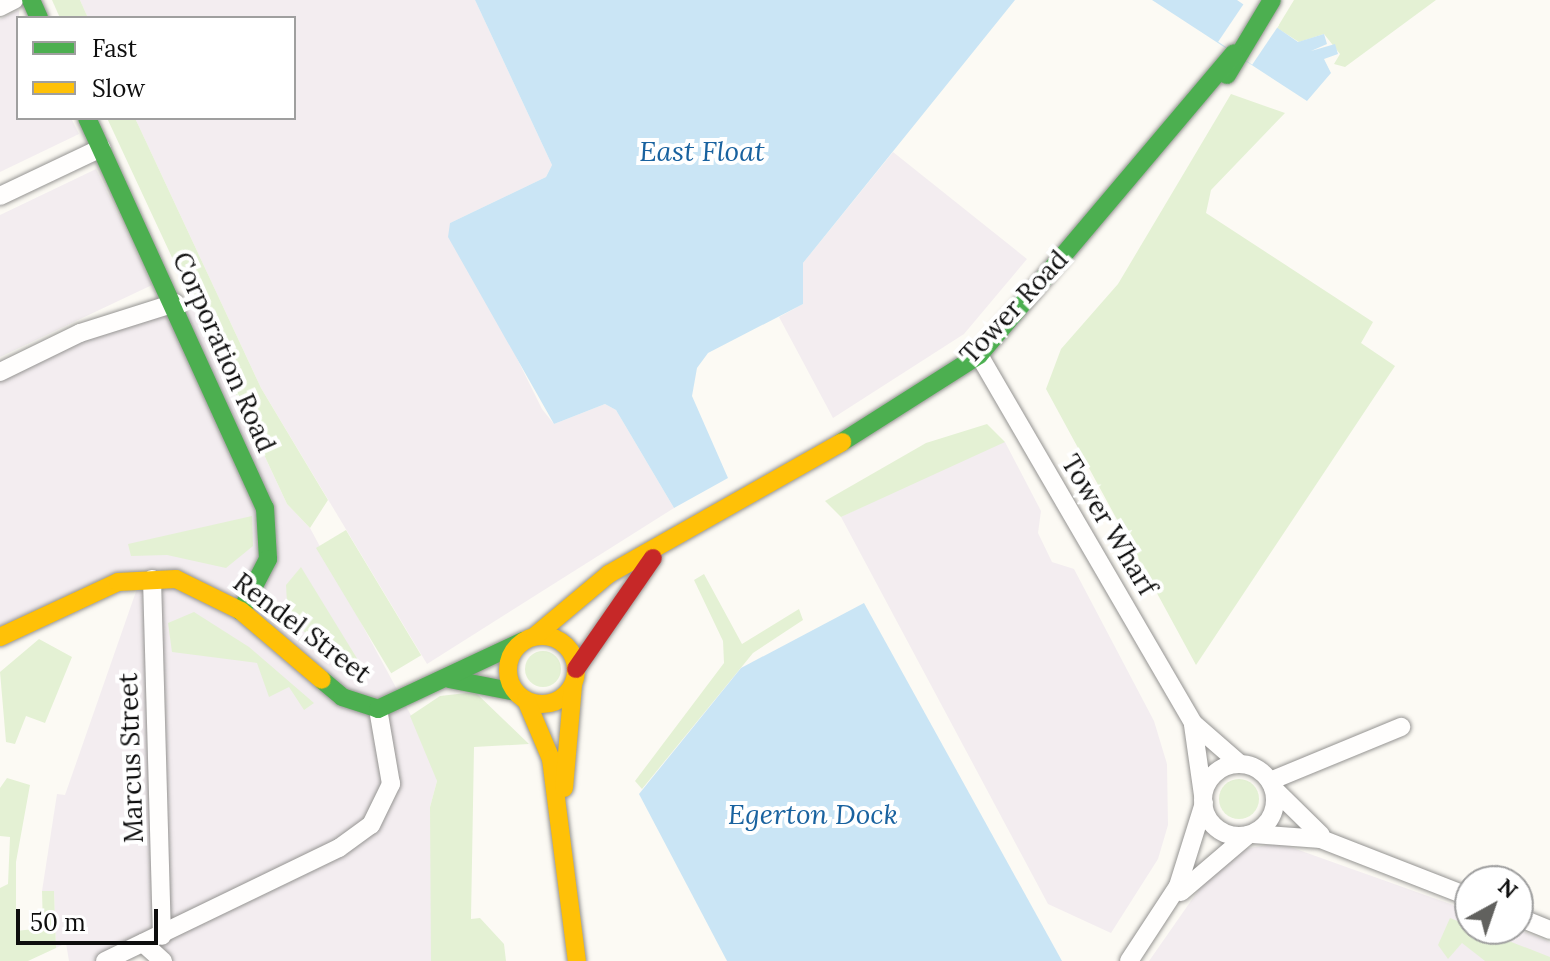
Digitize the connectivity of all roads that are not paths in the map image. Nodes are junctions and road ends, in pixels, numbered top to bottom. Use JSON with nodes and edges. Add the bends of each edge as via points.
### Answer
{"nodes":[{"id":1,"x":14,"y":0,"type":"edge"},
{"id":2,"x":1272,"y":0,"type":"edge"},
{"id":3,"x":0,"y":7,"type":"edge"},
{"id":4,"x":1234,"y":53,"type":"junction"},
{"id":5,"x":88,"y":120,"type":"edge"},
{"id":6,"x":101,"y":148,"type":"junction"},
{"id":7,"x":1162,"y":172,"type":"dead end"},
{"id":8,"x":0,"y":196,"type":"edge"},
{"id":9,"x":175,"y":303,"type":"junction"},
{"id":10,"x":979,"y":355,"type":"junction"},
{"id":11,"x":1011,"y":357,"type":"dead end"},
{"id":12,"x":0,"y":372,"type":"edge"},
{"id":13,"x":991,"y":375,"type":"junction"},
{"id":14,"x":973,"y":388,"type":"dead end"},
{"id":15,"x":912,"y":424,"type":"dead end"},
{"id":16,"x":751,"y":500,"type":"junction"},
{"id":17,"x":658,"y":552,"type":"junction"},
{"id":18,"x":152,"y":579,"type":"junction"},
{"id":19,"x":241,"y":611,"type":"junction"},
{"id":20,"x":41,"y":617,"type":"junction"},
{"id":21,"x":0,"y":637,"type":"edge"},
{"id":22,"x":529,"y":638,"type":"junction"},
{"id":23,"x":0,"y":649,"type":"edge"},
{"id":24,"x":575,"y":677,"type":"junction"},
{"id":25,"x":436,"y":681,"type":"junction"},
{"id":26,"x":521,"y":696,"type":"junction"},
{"id":27,"x":378,"y":709,"type":"junction"},
{"id":28,"x":1193,"y":723,"type":"junction"},
{"id":29,"x":1401,"y":727,"type":"dead end"},
{"id":30,"x":1240,"y":764,"type":"junction"},
{"id":31,"x":1271,"y":785,"type":"junction"},
{"id":32,"x":1204,"y":800,"type":"junction"},
{"id":33,"x":560,"y":808,"type":"junction"},
{"id":34,"x":1250,"y":834,"type":"junction"},
{"id":35,"x":1337,"y":844,"type":"junction"},
{"id":36,"x":1454,"y":891,"type":"edge"},
{"id":37,"x":1166,"y":909,"type":"junction"},
{"id":38,"x":162,"y":936,"type":"junction"},
{"id":39,"x":143,"y":943,"type":"junction"},
{"id":40,"x":105,"y":961,"type":"edge"},
{"id":41,"x":163,"y":961,"type":"edge"},
{"id":42,"x":577,"y":961,"type":"edge"},
{"id":43,"x":1129,"y":961,"type":"edge"}],
"edges":[{"from":1,"to":3,"type":"street"},
{"from":2,"to":4,"type":"main road","name":"Tower Road"},
{"from":4,"to":7,"type":"main road","name":"Tower Road","via":[[1227,76]]},
{"from":4,"to":10,"type":"main road","name":"Tower Road"},
{"from":5,"to":6,"type":"main road","name":"Corporation Road"},
{"from":6,"to":8,"type":"street"},
{"from":6,"to":9,"type":"main road","name":"Corporation Road"},
{"from":9,"to":12,"type":"street","via":[[80,333]]},
{"from":9,"to":19,"type":"main road","name":"Corporation Road","via":[[268,522],[268,559]]},
{"from":10,"to":13,"type":"street","name":"Tower Wharf"},
{"from":10,"to":16,"type":"main road","name":"Tower Road"},
{"from":11,"to":13,"type":"main road","name":"Tower Road"},
{"from":13,"to":14,"type":"main road","name":"Tower Road"},
{"from":13,"to":28,"type":"street","name":"Tower Wharf"},
{"from":15,"to":16,"type":"main road","name":"Tower Road","via":[[771,501]]},
{"from":16,"to":17,"type":"main road","name":"Tower Road"},
{"from":17,"to":22,"type":"main road","name":"Tower Road","via":[[609,574]]},
{"from":17,"to":24,"type":"main road","name":"Tower Road"},
{"from":18,"to":19,"type":"main road","name":"Rendel Street","via":[[208,590]]},
{"from":18,"to":20,"type":"main road","name":"Rendel Street","via":[[107,586]]},
{"from":18,"to":38,"type":"street","name":"Marcus Street"},
{"from":19,"to":27,"type":"main road","name":"Rendel Street","via":[[342,697]]},
{"from":20,"to":21,"type":"main road","name":"Rendel Street"},
{"from":20,"to":23,"type":"main road"},
{"from":22,"to":24,"type":"main road","via":[[562,642]]},
{"from":22,"to":25,"type":"main road","name":"Rendel Street"},
{"from":22,"to":26,"type":"main road","via":[[508,665]]},
{"from":24,"to":26,"type":"main road","via":[[556,702]]},
{"from":24,"to":33,"type":"main road","via":[[576,711]]},
{"from":25,"to":26,"type":"main road","name":"Rendel Street","via":[[472,678]]},
{"from":25,"to":27,"type":"main road","name":"Rendel Street"},
{"from":26,"to":33,"type":"main road","via":[[546,741]]},
{"from":27,"to":38,"type":"street","via":[[391,784],[371,825],[339,848]]},
{"from":28,"to":30,"type":"street","name":"Tower Wharf"},
{"from":28,"to":32,"type":"street","name":"Tower Wharf"},
{"from":29,"to":31,"type":"street"},
{"from":30,"to":31,"type":"street"},
{"from":30,"to":32,"type":"street","via":[[1212,776]]},
{"from":31,"to":34,"type":"street","via":[[1272,815]]},
{"from":31,"to":35,"type":"street","via":[[1302,822]]},
{"from":32,"to":34,"type":"street","via":[[1222,832]]},
{"from":32,"to":37,"type":"street","via":[[1188,864]]},
{"from":33,"to":42,"type":"main road"},
{"from":34,"to":35,"type":"street","via":[[1290,832]]},
{"from":34,"to":37,"type":"street"},
{"from":35,"to":36,"type":"street"},
{"from":37,"to":43,"type":"street"},
{"from":38,"to":39,"type":"street"},
{"from":39,"to":40,"type":"street"},
{"from":39,"to":41,"type":"street"}]}
